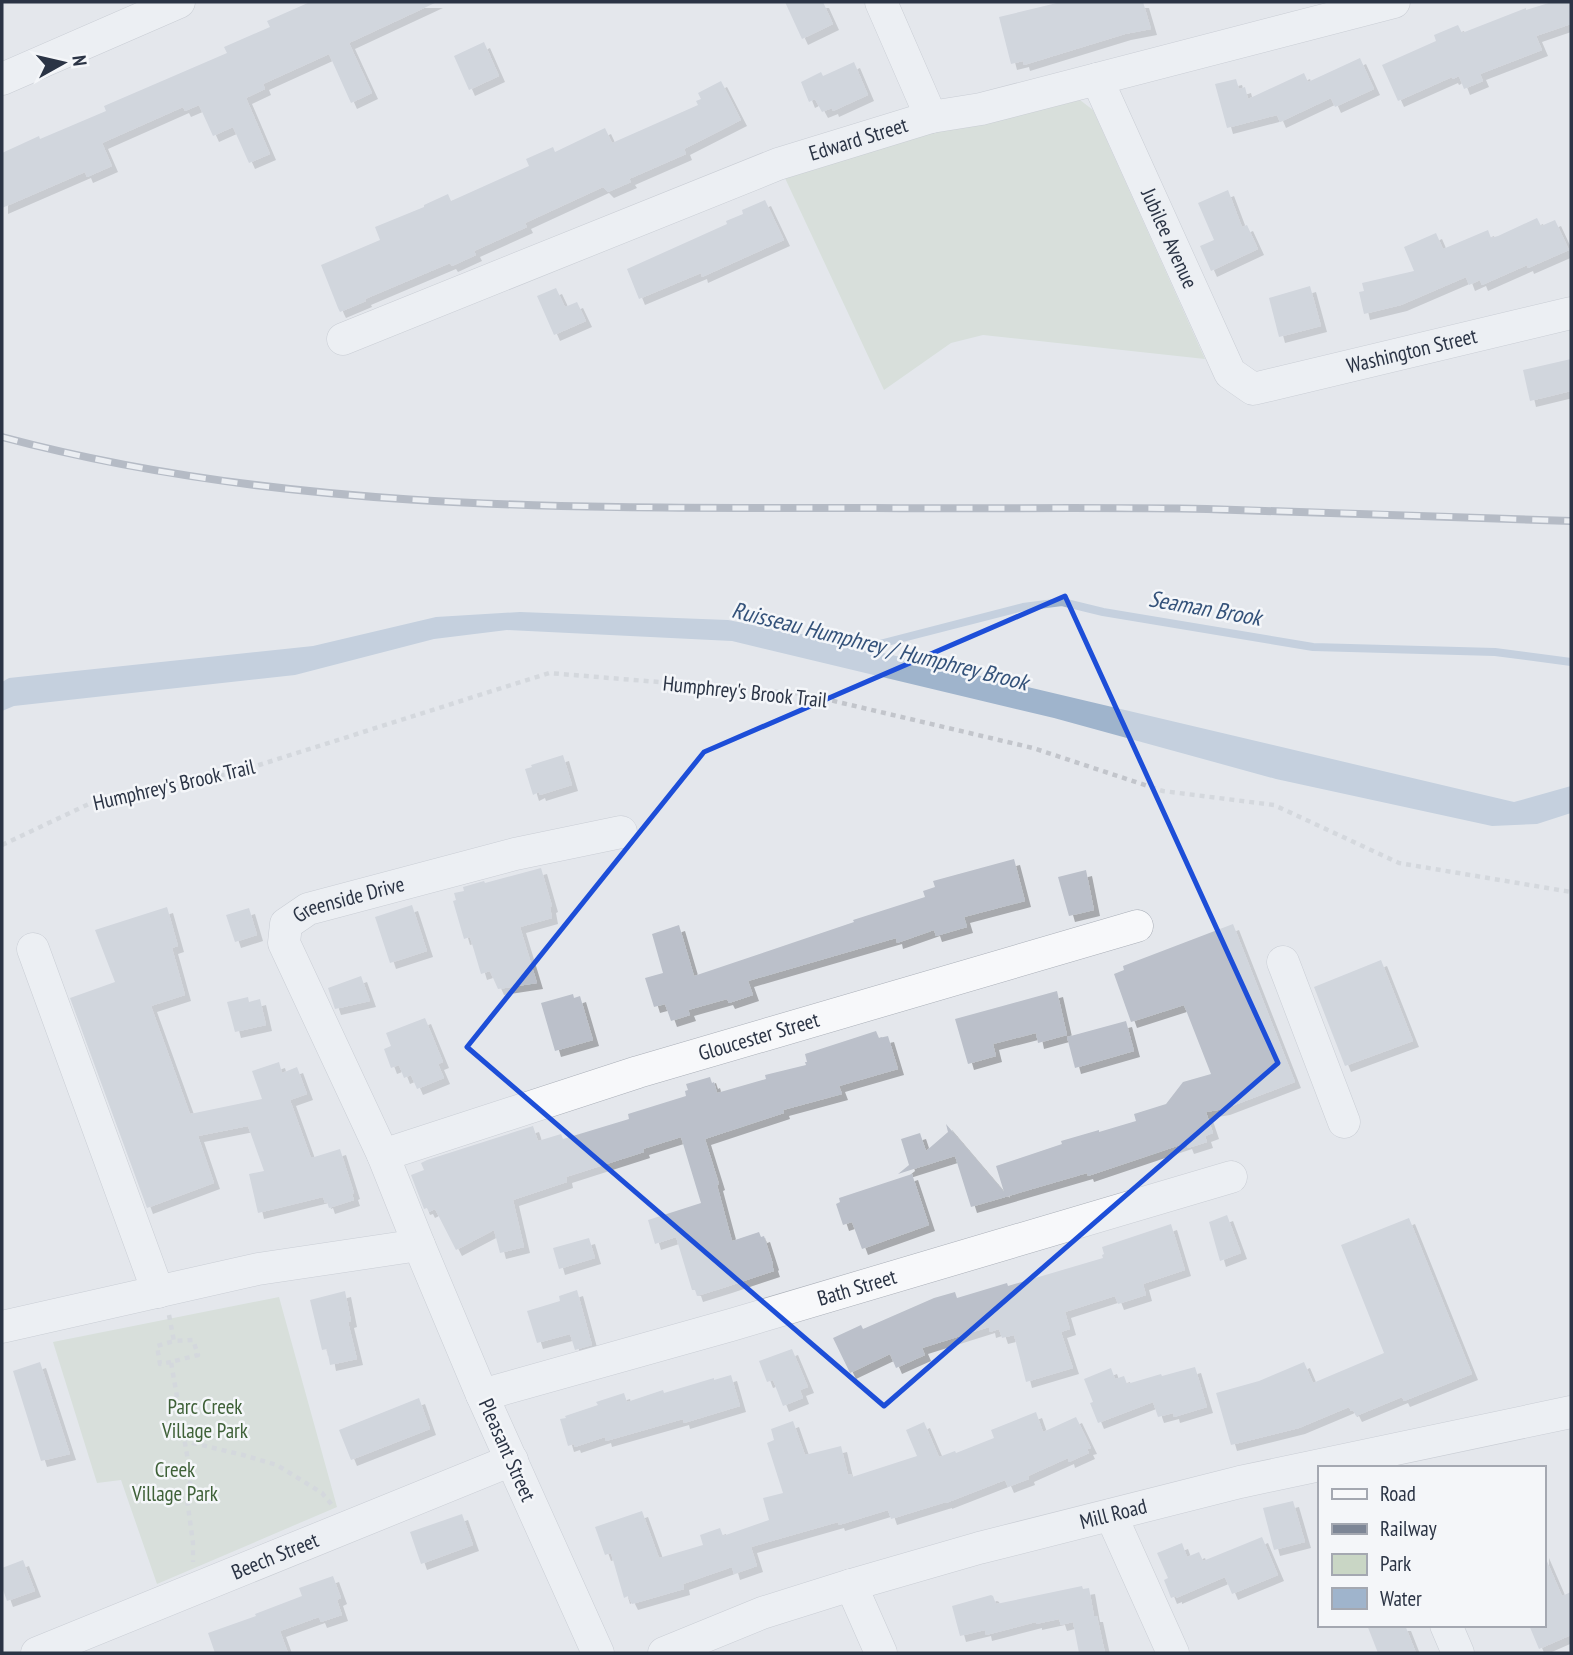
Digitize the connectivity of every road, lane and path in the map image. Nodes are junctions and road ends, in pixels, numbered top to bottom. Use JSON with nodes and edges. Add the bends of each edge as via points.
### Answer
{"nodes":[{"id":1,"x":179,"y":2,"type":"edge"},
{"id":2,"x":881,"y":2,"type":"edge"},
{"id":3,"x":1394,"y":2,"type":"edge"},
{"id":4,"x":2,"y":79,"type":"edge"},
{"id":5,"x":1097,"y":79,"type":"junction"},
{"id":6,"x":931,"y":117,"type":"junction"},
{"id":7,"x":1571,"y":313,"type":"edge"},
{"id":8,"x":344,"y":339,"type":"dead end"},
{"id":9,"x":1253,"y":389,"type":"joint"},
{"id":10,"x":621,"y":832,"type":"dead end"},
{"id":11,"x":2,"y":845,"type":"edge"},
{"id":12,"x":1571,"y":892,"type":"edge"},
{"id":13,"x":1138,"y":926,"type":"dead end"},
{"id":14,"x":33,"y":949,"type":"dead end"},
{"id":15,"x":1283,"y":962,"type":"dead end"},
{"id":16,"x":1344,"y":1122,"type":"dead end"},
{"id":17,"x":383,"y":1155,"type":"junction"},
{"id":18,"x":1231,"y":1177,"type":"dead end"},
{"id":19,"x":419,"y":1245,"type":"junction"},
{"id":20,"x":159,"y":1292,"type":"junction"},
{"id":21,"x":2,"y":1327,"type":"edge"},
{"id":22,"x":174,"y":1341,"type":"junction"},
{"id":23,"x":171,"y":1362,"type":"junction"},
{"id":24,"x":482,"y":1395,"type":"junction"},
{"id":25,"x":1571,"y":1412,"type":"edge"},
{"id":26,"x":184,"y":1435,"type":"junction"},
{"id":27,"x":512,"y":1460,"type":"junction"},
{"id":28,"x":1380,"y":1461,"type":"edge"},
{"id":29,"x":1347,"y":1466,"type":"edge"},
{"id":30,"x":1318,"y":1470,"type":"edge"},
{"id":31,"x":1111,"y":1515,"type":"junction"},
{"id":32,"x":349,"y":1526,"type":"junction"},
{"id":33,"x":851,"y":1585,"type":"junction"},
{"id":34,"x":198,"y":1588,"type":"junction"},
{"id":35,"x":1447,"y":1627,"type":"edge"},
{"id":36,"x":37,"y":1653,"type":"edge"},
{"id":37,"x":598,"y":1653,"type":"edge"},
{"id":38,"x":664,"y":1653,"type":"edge"},
{"id":39,"x":881,"y":1653,"type":"edge"},
{"id":40,"x":1173,"y":1653,"type":"edge"},
{"id":41,"x":1458,"y":1653,"type":"edge"}],
"edges":[{"from":1,"to":4,"type":"street"},
{"from":2,"to":6,"type":"street"},
{"from":3,"to":5,"type":"street","name":"Edward Street"},
{"from":5,"to":6,"type":"street","name":"Edward Street"},
{"from":5,"to":9,"type":"street","name":"Jubilee Avenue","via":[[1230,373]]},
{"from":6,"to":8,"type":"street","name":"Edward Street","via":[[778,164]]},
{"from":7,"to":9,"type":"street","name":"Washington Street"},
{"from":10,"to":17,"type":"street","name":"Greenside Drive","via":[[514,854],[308,909],[286,924],[284,943]]},
{"from":11,"to":12,"type":"path","name":"Humphrey's Brook Trail","via":[[93,802],[237,772],[550,673],[804,694],[1032,748],[1163,791],[1274,805],[1399,863]]},
{"from":13,"to":17,"type":"street","name":"Gloucester Street","via":[[638,1072]]},
{"from":14,"to":20,"type":"street"},
{"from":15,"to":16,"type":"street"},
{"from":17,"to":19,"type":"street","name":"Pleasant Street"},
{"from":18,"to":24,"type":"street","name":"Bath Street"},
{"from":19,"to":20,"type":"street","via":[[258,1269]]},
{"from":19,"to":24,"type":"street","name":"Pleasant Street"},
{"from":20,"to":21,"type":"street"},
{"from":20,"to":22,"type":"path","via":[[171,1318]]},
{"from":22,"to":23,"type":"path","via":[[157,1346],[160,1364]]},
{"from":22,"to":23,"type":"path","via":[[193,1339],[198,1356]]},
{"from":23,"to":26,"type":"path"},
{"from":24,"to":27,"type":"street","name":"Pleasant Street"},
{"from":25,"to":28,"type":"street","name":"Mill Road"},
{"from":26,"to":32,"type":"path","via":[[193,1443],[277,1465],[322,1493]]},
{"from":26,"to":34,"type":"path"},
{"from":27,"to":32,"type":"street","name":"Beech Street"},
{"from":27,"to":37,"type":"street","name":"Pleasant Street"},
{"from":28,"to":29,"type":"street","name":"Mill Road"},
{"from":30,"to":31,"type":"street","name":"Mill Road","via":[[1240,1482]]},
{"from":31,"to":33,"type":"street","name":"Mill Road"},
{"from":31,"to":40,"type":"street"},
{"from":32,"to":34,"type":"street","name":"Beech Street"},
{"from":33,"to":38,"type":"street","name":"Mill Road","via":[[762,1613]]},
{"from":33,"to":39,"type":"street"},
{"from":34,"to":36,"type":"street","name":"Beech Street"},
{"from":35,"to":41,"type":"street"}]}
